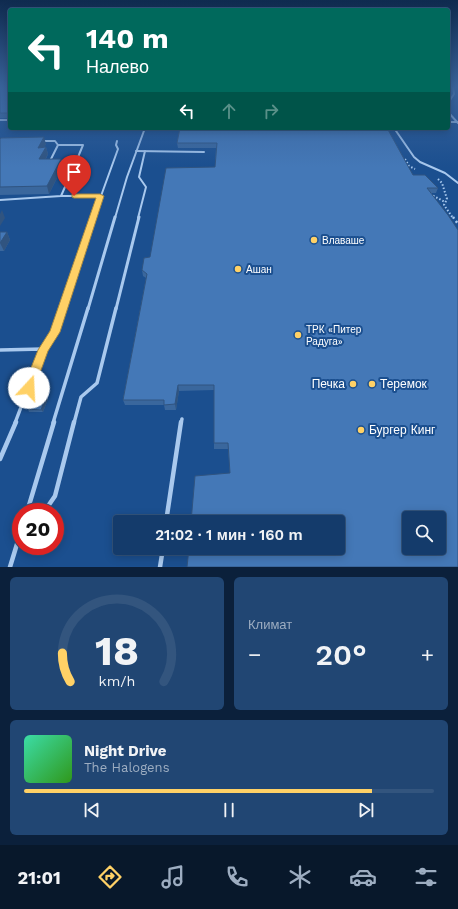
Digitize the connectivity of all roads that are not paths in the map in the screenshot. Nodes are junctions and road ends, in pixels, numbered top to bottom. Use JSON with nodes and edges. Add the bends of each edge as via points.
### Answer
{"nodes":[{"id":1,"x":450,"y":114,"type":"edge"},
{"id":2,"x":458,"y":122,"type":"edge"},
{"id":3,"x":144,"y":130,"type":"edge"},
{"id":4,"x":395,"y":130,"type":"edge"},
{"id":5,"x":39,"y":141,"type":"edge"},
{"id":6,"x":117,"y":141,"type":"dead end"},
{"id":7,"x":58,"y":145,"type":"junction"},
{"id":8,"x":136,"y":151,"type":"junction"},
{"id":9,"x":145,"y":152,"type":"junction"},
{"id":10,"x":204,"y":152,"type":"dead end"},
{"id":11,"x":76,"y":162,"type":"junction"},
{"id":12,"x":458,"y":183,"type":"edge"},
{"id":13,"x":61,"y":196,"type":"junction"},
{"id":14,"x":100,"y":196,"type":"junction"},
{"id":15,"x":0,"y":200,"type":"edge"},
{"id":16,"x":0,"y":350,"type":"edge"},
{"id":17,"x":43,"y":350,"type":"junction"},
{"id":18,"x":182,"y":419,"type":"dead end"},
{"id":19,"x":0,"y":460,"type":"edge"},
{"id":20,"x":30,"y":503,"type":"edge"},
{"id":21,"x":50,"y":503,"type":"edge"},
{"id":22,"x":167,"y":515,"type":"edge"},
{"id":23,"x":14,"y":555,"type":"edge"},
{"id":24,"x":162,"y":555,"type":"edge"},
{"id":25,"x":10,"y":567,"type":"edge"},
{"id":26,"x":160,"y":567,"type":"edge"}],
"edges":[{"from":1,"to":2,"type":"lane"},
{"from":3,"to":8,"type":"lane"},
{"from":4,"to":12,"type":"lane","via":[[414,157]]},
{"from":5,"to":7,"type":"lane","via":[[55,141]]},
{"from":6,"to":14,"type":"lane","via":[[118,149]]},
{"from":7,"to":11,"type":"lane","via":[[83,145]]},
{"from":7,"to":11,"type":"lane","via":[[49,162]]},
{"from":8,"to":9,"type":"lane"},
{"from":8,"to":20,"type":"lane"},
{"from":9,"to":10,"type":"lane"},
{"from":9,"to":21,"type":"lane","via":[[139,177],[146,187],[97,383],[81,397],[54,496]]},
{"from":11,"to":13,"type":"lane"},
{"from":13,"to":14,"type":"lane"},
{"from":13,"to":15,"type":"lane"},
{"from":14,"to":17,"type":"lane","via":[[55,332]]},
{"from":16,"to":17,"type":"lane"},
{"from":17,"to":19,"type":"lane"},
{"from":18,"to":22,"type":"lane"},
{"from":23,"to":25,"type":"lane"},
{"from":24,"to":26,"type":"lane"}]}
